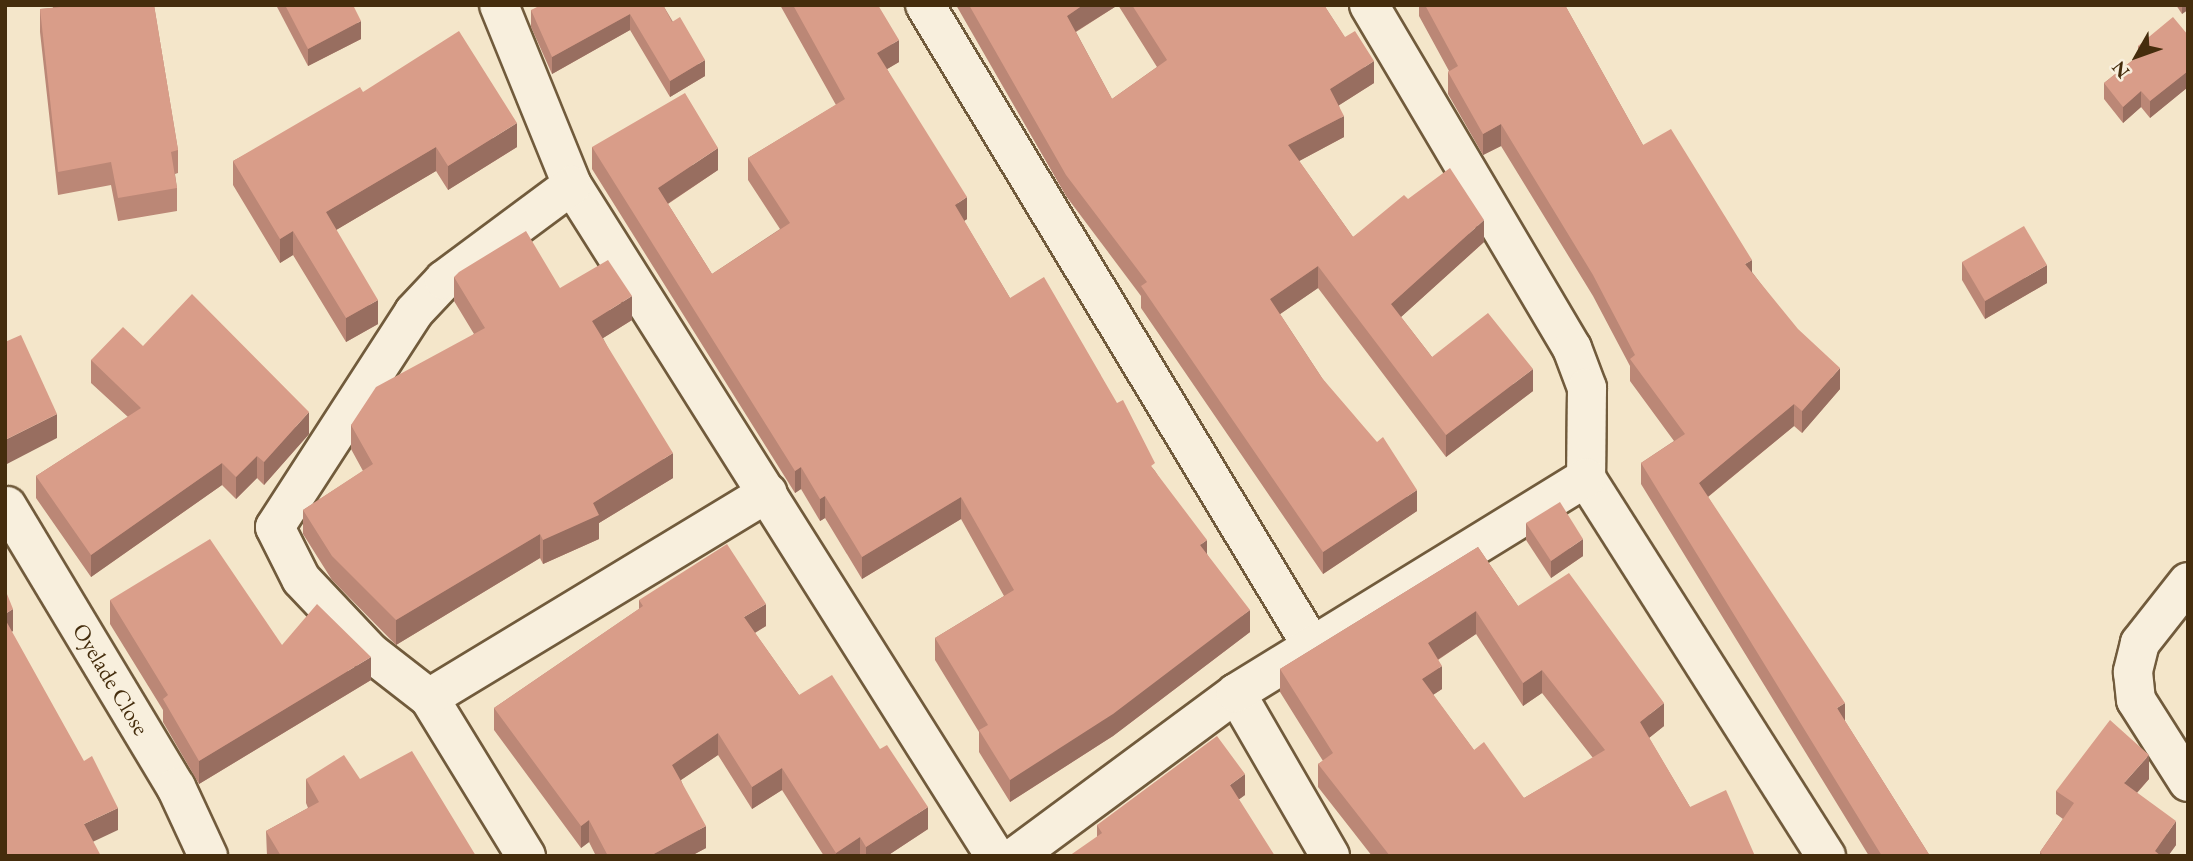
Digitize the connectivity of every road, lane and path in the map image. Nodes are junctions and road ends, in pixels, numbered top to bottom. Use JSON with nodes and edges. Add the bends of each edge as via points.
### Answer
{"nodes":[{"id":1,"x":499,"y":5,"type":"edge"},
{"id":2,"x":925,"y":5,"type":"edge"},
{"id":3,"x":1369,"y":5,"type":"edge"},
{"id":4,"x":572,"y":185,"type":"junction"},
{"id":5,"x":1586,"y":478,"type":"junction"},
{"id":6,"x":768,"y":493,"type":"junction"},
{"id":7,"x":7,"y":506,"type":"edge"},
{"id":8,"x":2188,"y":582,"type":"edge"},
{"id":9,"x":1312,"y":646,"type":"junction"},
{"id":10,"x":1236,"y":693,"type":"junction"},
{"id":11,"x":429,"y":698,"type":"junction"},
{"id":12,"x":2188,"y":782,"type":"edge"},
{"id":13,"x":208,"y":856,"type":"edge"},
{"id":14,"x":526,"y":856,"type":"edge"},
{"id":15,"x":995,"y":856,"type":"edge"},
{"id":16,"x":1016,"y":856,"type":"edge"},
{"id":17,"x":1331,"y":856,"type":"edge"},
{"id":18,"x":1826,"y":856,"type":"edge"}],
"edges":[{"from":1,"to":4,"type":"street"},
{"from":2,"to":9,"type":"street"},
{"from":3,"to":5,"type":"street","via":[[1573,348],[1587,388]]},
{"from":4,"to":6,"type":"street"},
{"from":4,"to":11,"type":"street","via":[[444,280],[414,312],[275,527],[301,579],[370,652]]},
{"from":5,"to":9,"type":"street"},
{"from":5,"to":18,"type":"street"},
{"from":6,"to":11,"type":"street"},
{"from":6,"to":15,"type":"street"},
{"from":7,"to":13,"type":"street","name":"Oyelade Close","via":[[176,787]]},
{"from":8,"to":12,"type":"street","via":[[2140,643],[2133,672],[2136,700]]},
{"from":9,"to":10,"type":"street"},
{"from":10,"to":16,"type":"street"},
{"from":10,"to":17,"type":"street"},
{"from":11,"to":14,"type":"street"}]}
